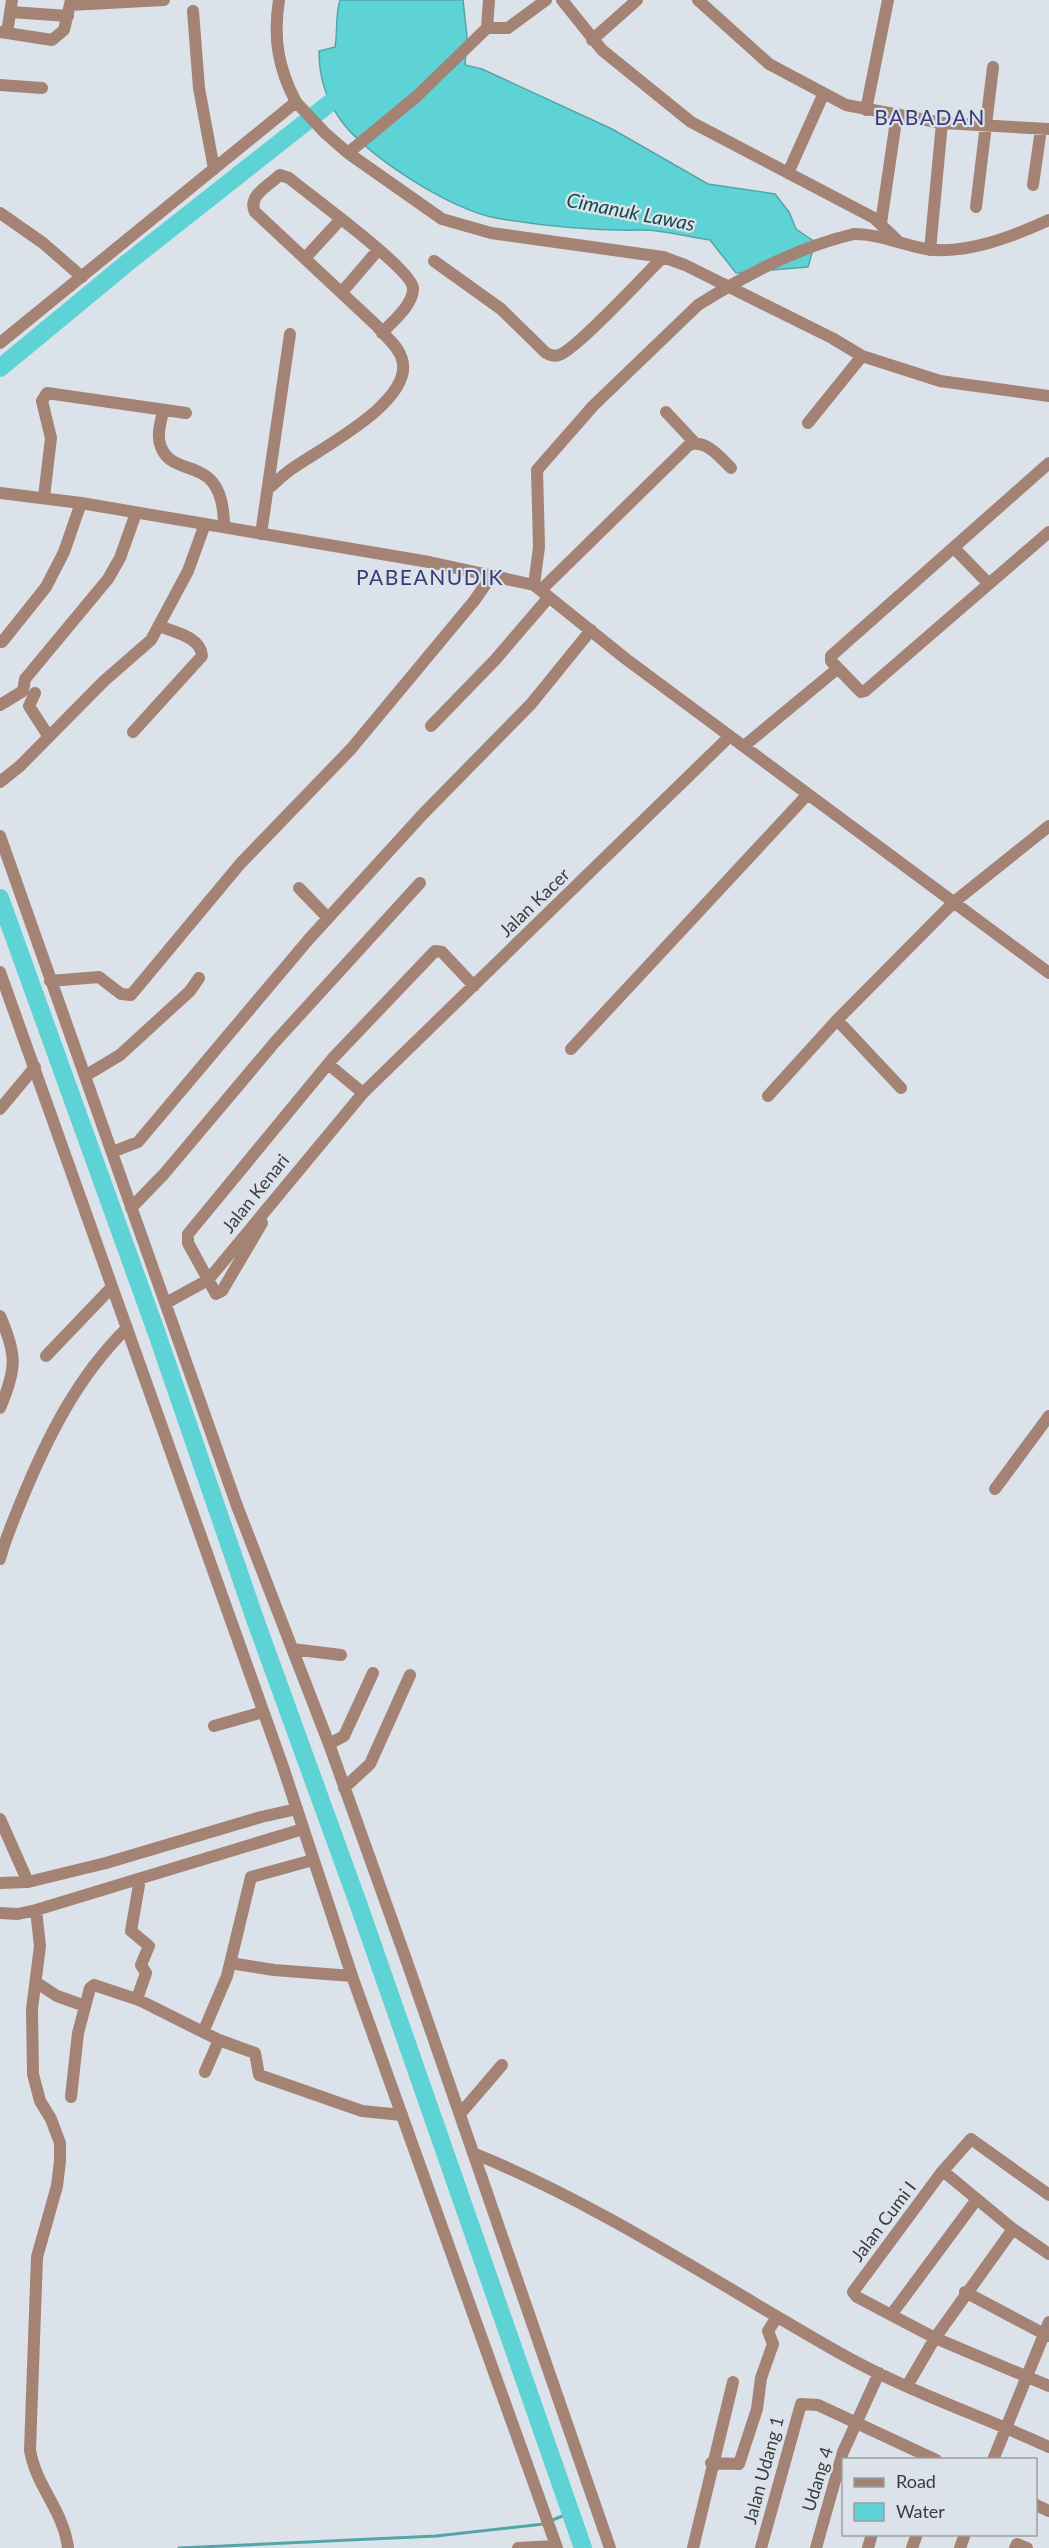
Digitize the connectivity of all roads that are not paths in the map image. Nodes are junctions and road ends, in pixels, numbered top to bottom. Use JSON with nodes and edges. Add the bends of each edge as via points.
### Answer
{"nodes":[{"id":1,"x":164,"y":0,"type":"edge"},
{"id":2,"x":279,"y":0,"type":"edge"},
{"id":3,"x":489,"y":0,"type":"edge"},
{"id":4,"x":546,"y":0,"type":"edge"},
{"id":5,"x":562,"y":0,"type":"edge"},
{"id":6,"x":637,"y":0,"type":"edge"},
{"id":7,"x":698,"y":0,"type":"edge"},
{"id":8,"x":888,"y":0,"type":"edge"},
{"id":9,"x":11,"y":6,"type":"edge"},
{"id":10,"x":70,"y":7,"type":"edge"},
{"id":11,"x":193,"y":11,"type":"dead end"},
{"id":12,"x":487,"y":28,"type":"junction"},
{"id":13,"x":4,"y":33,"type":"edge"},
{"id":14,"x":592,"y":40,"type":"junction"},
{"id":15,"x":993,"y":66,"type":"dead end"},
{"id":16,"x":0,"y":85,"type":"edge"},
{"id":17,"x":42,"y":88,"type":"dead end"},
{"id":18,"x":823,"y":95,"type":"junction"},
{"id":19,"x":299,"y":105,"type":"junction"},
{"id":20,"x":866,"y":110,"type":"junction"},
{"id":21,"x":897,"y":114,"type":"junction"},
{"id":22,"x":942,"y":123,"type":"junction"},
{"id":23,"x":985,"y":126,"type":"junction"},
{"id":24,"x":1045,"y":129,"type":"edge"},
{"id":25,"x":348,"y":153,"type":"junction"},
{"id":26,"x":214,"y":169,"type":"junction"},
{"id":27,"x":788,"y":173,"type":"junction"},
{"id":28,"x":1033,"y":185,"type":"dead end"},
{"id":29,"x":976,"y":207,"type":"dead end"},
{"id":30,"x":0,"y":213,"type":"edge"},
{"id":31,"x":342,"y":219,"type":"junction"},
{"id":32,"x":1049,"y":220,"type":"edge"},
{"id":33,"x":881,"y":223,"type":"junction"},
{"id":34,"x":897,"y":240,"type":"junction"},
{"id":35,"x":378,"y":250,"type":"junction"},
{"id":36,"x":930,"y":250,"type":"junction"},
{"id":37,"x":663,"y":257,"type":"junction"},
{"id":38,"x":305,"y":258,"type":"junction"},
{"id":39,"x":434,"y":261,"type":"dead end"},
{"id":40,"x":82,"y":277,"type":"junction"},
{"id":41,"x":342,"y":292,"type":"junction"},
{"id":42,"x":382,"y":333,"type":"junction"},
{"id":43,"x":290,"y":334,"type":"dead end"},
{"id":44,"x":0,"y":343,"type":"edge"},
{"id":45,"x":862,"y":356,"type":"junction"},
{"id":46,"x":1049,"y":396,"type":"edge"},
{"id":47,"x":163,"y":411,"type":"junction"},
{"id":48,"x":666,"y":412,"type":"dead end"},
{"id":49,"x":186,"y":413,"type":"dead end"},
{"id":50,"x":808,"y":423,"type":"dead end"},
{"id":51,"x":695,"y":443,"type":"junction"},
{"id":52,"x":1049,"y":463,"type":"edge"},
{"id":53,"x":731,"y":468,"type":"dead end"},
{"id":54,"x":268,"y":489,"type":"junction"},
{"id":55,"x":0,"y":493,"type":"edge"},
{"id":56,"x":44,"y":497,"type":"junction"},
{"id":57,"x":81,"y":503,"type":"junction"},
{"id":58,"x":136,"y":513,"type":"junction"},
{"id":59,"x":205,"y":524,"type":"junction"},
{"id":60,"x":224,"y":527,"type":"junction"},
{"id":61,"x":1049,"y":532,"type":"edge"},
{"id":62,"x":261,"y":534,"type":"junction"},
{"id":63,"x":954,"y":548,"type":"junction"},
{"id":64,"x":492,"y":575,"type":"junction"},
{"id":65,"x":989,"y":584,"type":"junction"},
{"id":66,"x":541,"y":590,"type":"junction"},
{"id":67,"x":159,"y":626,"type":"junction"},
{"id":68,"x":591,"y":630,"type":"junction"},
{"id":69,"x":2,"y":642,"type":"dead end"},
{"id":70,"x":837,"y":669,"type":"junction"},
{"id":71,"x":35,"y":693,"type":"dead end"},
{"id":72,"x":0,"y":705,"type":"edge"},
{"id":73,"x":431,"y":726,"type":"dead end"},
{"id":74,"x":133,"y":732,"type":"dead end"},
{"id":75,"x":729,"y":736,"type":"junction"},
{"id":76,"x":49,"y":737,"type":"junction"},
{"id":77,"x":744,"y":746,"type":"junction"},
{"id":78,"x":0,"y":782,"type":"edge"},
{"id":79,"x":808,"y":794,"type":"junction"},
{"id":80,"x":1049,"y":826,"type":"edge"},
{"id":81,"x":0,"y":836,"type":"edge"},
{"id":82,"x":420,"y":883,"type":"dead end"},
{"id":83,"x":299,"y":888,"type":"dead end"},
{"id":84,"x":954,"y":902,"type":"junction"},
{"id":85,"x":328,"y":918,"type":"junction"},
{"id":86,"x":0,"y":972,"type":"edge"},
{"id":87,"x":1049,"y":973,"type":"edge"},
{"id":88,"x":199,"y":978,"type":"dead end"},
{"id":89,"x":50,"y":981,"type":"junction"},
{"id":90,"x":474,"y":986,"type":"junction"},
{"id":91,"x":837,"y":1020,"type":"junction"},
{"id":92,"x":571,"y":1049,"type":"dead end"},
{"id":93,"x":327,"y":1064,"type":"junction"},
{"id":94,"x":35,"y":1067,"type":"junction"},
{"id":95,"x":85,"y":1076,"type":"junction"},
{"id":96,"x":901,"y":1088,"type":"dead end"},
{"id":97,"x":363,"y":1093,"type":"junction"},
{"id":98,"x":768,"y":1096,"type":"dead end"},
{"id":99,"x":0,"y":1109,"type":"edge"},
{"id":100,"x":112,"y":1152,"type":"junction"},
{"id":101,"x":283,"y":1187,"type":"junction"},
{"id":102,"x":131,"y":1208,"type":"junction"},
{"id":103,"x":208,"y":1281,"type":"junction"},
{"id":104,"x":111,"y":1288,"type":"junction"},
{"id":105,"x":166,"y":1303,"type":"junction"},
{"id":106,"x":0,"y":1316,"type":"edge"},
{"id":107,"x":127,"y":1328,"type":"junction"},
{"id":108,"x":46,"y":1356,"type":"dead end"},
{"id":109,"x":0,"y":1408,"type":"edge"},
{"id":110,"x":1049,"y":1416,"type":"edge"},
{"id":111,"x":995,"y":1488,"type":"dead end"},
{"id":112,"x":0,"y":1559,"type":"edge"},
{"id":113,"x":292,"y":1649,"type":"junction"},
{"id":114,"x":341,"y":1655,"type":"dead end"},
{"id":115,"x":372,"y":1673,"type":"dead end"},
{"id":116,"x":410,"y":1674,"type":"dead end"},
{"id":117,"x":262,"y":1712,"type":"junction"},
{"id":118,"x":214,"y":1726,"type":"dead end"},
{"id":119,"x":329,"y":1744,"type":"junction"},
{"id":120,"x":344,"y":1788,"type":"junction"},
{"id":121,"x":300,"y":1818,"type":"junction"},
{"id":122,"x":0,"y":1819,"type":"edge"},
{"id":123,"x":313,"y":1860,"type":"junction"},
{"id":124,"x":140,"y":1879,"type":"junction"},
{"id":125,"x":28,"y":1882,"type":"junction"},
{"id":126,"x":0,"y":1883,"type":"edge"},
{"id":127,"x":36,"y":1910,"type":"junction"},
{"id":128,"x":0,"y":1913,"type":"edge"},
{"id":129,"x":230,"y":1963,"type":"junction"},
{"id":130,"x":352,"y":1976,"type":"junction"},
{"id":131,"x":37,"y":1983,"type":"junction"},
{"id":132,"x":137,"y":1999,"type":"junction"},
{"id":133,"x":85,"y":2006,"type":"junction"},
{"id":134,"x":204,"y":2030,"type":"junction"},
{"id":135,"x":219,"y":2040,"type":"junction"},
{"id":136,"x":502,"y":2065,"type":"dead end"},
{"id":137,"x":205,"y":2072,"type":"dead end"},
{"id":138,"x":71,"y":2097,"type":"dead end"},
{"id":139,"x":460,"y":2114,"type":"junction"},
{"id":140,"x":402,"y":2115,"type":"junction"},
{"id":141,"x":473,"y":2152,"type":"junction"},
{"id":142,"x":943,"y":2171,"type":"junction"},
{"id":143,"x":1048,"y":2192,"type":"edge"},
{"id":144,"x":977,"y":2199,"type":"junction"},
{"id":145,"x":1013,"y":2229,"type":"junction"},
{"id":146,"x":1049,"y":2254,"type":"edge"},
{"id":147,"x":965,"y":2292,"type":"junction"},
{"id":148,"x":891,"y":2316,"type":"junction"},
{"id":149,"x":777,"y":2317,"type":"junction"},
{"id":150,"x":1049,"y":2322,"type":"edge"},
{"id":151,"x":1046,"y":2335,"type":"edge"},
{"id":152,"x":935,"y":2338,"type":"junction"},
{"id":153,"x":879,"y":2373,"type":"junction"},
{"id":154,"x":1026,"y":2377,"type":"junction"},
{"id":155,"x":733,"y":2382,"type":"dead end"},
{"id":156,"x":907,"y":2386,"type":"junction"},
{"id":157,"x":1049,"y":2386,"type":"edge"},
{"id":158,"x":857,"y":2422,"type":"junction"},
{"id":159,"x":1006,"y":2427,"type":"junction"},
{"id":160,"x":1049,"y":2447,"type":"edge"},
{"id":161,"x":844,"y":2458,"type":"edge"},
{"id":162,"x":932,"y":2458,"type":"edge"},
{"id":163,"x":994,"y":2458,"type":"edge"},
{"id":164,"x":711,"y":2463,"type":"junction"},
{"id":165,"x":841,"y":2467,"type":"edge"},
{"id":166,"x":556,"y":2547,"type":"edge"},
{"id":167,"x":68,"y":2548,"type":"edge"},
{"id":168,"x":518,"y":2548,"type":"edge"},
{"id":169,"x":610,"y":2548,"type":"edge"},
{"id":170,"x":693,"y":2548,"type":"edge"},
{"id":171,"x":761,"y":2548,"type":"edge"},
{"id":172,"x":816,"y":2548,"type":"edge"}],
"edges":[{"from":1,"to":10,"type":"street"},
{"from":2,"to":19,"type":"street","via":[[276,47],[283,77]]},
{"from":3,"to":12,"type":"street"},
{"from":4,"to":12,"type":"street","via":[[508,28]]},
{"from":5,"to":14,"type":"street"},
{"from":6,"to":14,"type":"street"},
{"from":7,"to":18,"type":"street","via":[[769,64]]},
{"from":8,"to":20,"type":"street"},
{"from":9,"to":10,"type":"street"},
{"from":9,"to":13,"type":"street"},
{"from":10,"to":13,"type":"street","via":[[64,30],[52,40]]},
{"from":11,"to":26,"type":"street","via":[[199,88]]},
{"from":12,"to":25,"type":"street","via":[[412,100]]},
{"from":14,"to":27,"type":"street","via":[[692,122]]},
{"from":15,"to":23,"type":"street"},
{"from":16,"to":17,"type":"street"},
{"from":18,"to":20,"type":"street"},
{"from":18,"to":27,"type":"street"},
{"from":19,"to":25,"type":"street"},
{"from":19,"to":26,"type":"street"},
{"from":20,"to":21,"type":"street"},
{"from":21,"to":22,"type":"street"},
{"from":21,"to":33,"type":"street"},
{"from":22,"to":23,"type":"street"},
{"from":22,"to":36,"type":"street"},
{"from":23,"to":24,"type":"street"},
{"from":23,"to":29,"type":"street"},
{"from":24,"to":28,"type":"street"},
{"from":25,"to":37,"type":"street","via":[[442,219],[491,233]]},
{"from":26,"to":40,"type":"street"},
{"from":27,"to":33,"type":"street"},
{"from":30,"to":40,"type":"street"},
{"from":31,"to":35,"type":"street"},
{"from":31,"to":38,"type":"street"},
{"from":31,"to":38,"type":"street","via":[[284,176],[279,175],[253,199],[255,212]]},
{"from":32,"to":36,"type":"street","via":[[972,246]]},
{"from":33,"to":34,"type":"street"},
{"from":34,"to":36,"type":"street"},
{"from":34,"to":66,"type":"street","bridge":true,"via":[[854,234],[821,242],[736,281],[698,304],[593,406],[537,470]]},
{"from":35,"to":41,"type":"street"},
{"from":35,"to":42,"type":"street","via":[[404,271],[413,284],[413,294],[406,306]]},
{"from":37,"to":39,"type":"street","via":[[582,337],[564,353],[554,356],[546,353],[501,309]]},
{"from":37,"to":45,"type":"street"},
{"from":38,"to":41,"type":"street"},
{"from":40,"to":44,"type":"street"},
{"from":41,"to":42,"type":"street"},
{"from":42,"to":54,"type":"street","via":[[403,360],[403,372],[389,400],[340,439],[290,469]]},
{"from":43,"to":54,"type":"street"},
{"from":45,"to":46,"type":"street","via":[[940,381]]},
{"from":45,"to":50,"type":"street"},
{"from":47,"to":49,"type":"street"},
{"from":47,"to":56,"type":"street","via":[[47,393],[42,401],[51,438]]},
{"from":47,"to":60,"type":"street","via":[[161,448],[172,460],[212,481],[224,504]]},
{"from":48,"to":51,"type":"street"},
{"from":51,"to":53,"type":"street","via":[[708,447]]},
{"from":51,"to":66,"type":"street","via":[[686,447]]},
{"from":52,"to":63,"type":"street"},
{"from":54,"to":62,"type":"street"},
{"from":55,"to":56,"type":"street"},
{"from":56,"to":57,"type":"street"},
{"from":57,"to":58,"type":"street"},
{"from":57,"to":69,"type":"street","via":[[64,552],[46,587]]},
{"from":58,"to":59,"type":"street"},
{"from":58,"to":72,"type":"street","via":[[108,579],[26,679],[22,691]]},
{"from":59,"to":60,"type":"street"},
{"from":59,"to":67,"type":"street","via":[[188,572]]},
{"from":60,"to":62,"type":"street"},
{"from":61,"to":65,"type":"street"},
{"from":62,"to":64,"type":"street"},
{"from":63,"to":65,"type":"street"},
{"from":63,"to":70,"type":"street","via":[[831,656]]},
{"from":64,"to":66,"type":"street"},
{"from":64,"to":89,"type":"street","via":[[351,749],[240,864],[131,995],[121,994],[99,976]]},
{"from":65,"to":70,"type":"street","via":[[865,691],[861,692]]},
{"from":66,"to":68,"type":"street"},
{"from":66,"to":73,"type":"street","via":[[495,660]]},
{"from":67,"to":74,"type":"street","via":[[194,641],[202,656]]},
{"from":67,"to":76,"type":"street","via":[[151,640]]},
{"from":68,"to":75,"type":"street"},
{"from":68,"to":85,"type":"street","via":[[531,704]]},
{"from":70,"to":77,"type":"street"},
{"from":71,"to":76,"type":"street","via":[[29,706]]},
{"from":75,"to":77,"type":"street"},
{"from":75,"to":90,"type":"street","name":"Jalan Kacer"},
{"from":76,"to":78,"type":"street"},
{"from":77,"to":79,"type":"street"},
{"from":79,"to":84,"type":"street"},
{"from":79,"to":92,"type":"street"},
{"from":80,"to":84,"type":"street"},
{"from":81,"to":89,"type":"street"},
{"from":82,"to":102,"type":"street"},
{"from":83,"to":85,"type":"street"},
{"from":84,"to":87,"type":"street"},
{"from":84,"to":91,"type":"street"},
{"from":85,"to":100,"type":"street","via":[[138,1142]]},
{"from":86,"to":94,"type":"street"},
{"from":88,"to":95,"type":"street","via":[[190,991],[120,1055]]},
{"from":89,"to":95,"type":"street"},
{"from":90,"to":93,"type":"street","via":[[442,952],[435,951]]},
{"from":90,"to":97,"type":"street","name":"Jalan Kacer"},
{"from":91,"to":96,"type":"street"},
{"from":91,"to":98,"type":"street"},
{"from":93,"to":97,"type":"street"},
{"from":93,"to":103,"type":"street","via":[[188,1234],[188,1243]]},
{"from":94,"to":99,"type":"street"},
{"from":94,"to":104,"type":"street"},
{"from":95,"to":100,"type":"street"},
{"from":97,"to":101,"type":"street","name":"Jalan Kenari"},
{"from":100,"to":102,"type":"street"},
{"from":101,"to":103,"type":"street","name":"Jalan Kenari"},
{"from":101,"to":103,"type":"street","via":[[222,1291],[216,1294]]},
{"from":102,"to":105,"type":"street"},
{"from":103,"to":105,"type":"street","name":"Jalan Kenari"},
{"from":104,"to":107,"type":"street"},
{"from":104,"to":108,"type":"street"},
{"from":105,"to":113,"type":"street"},
{"from":106,"to":109,"type":"street","via":[[10,1337],[15,1363]]},
{"from":107,"to":112,"type":"street","via":[[87,1372],[60,1415]]},
{"from":107,"to":117,"type":"street"},
{"from":110,"to":111,"type":"street"},
{"from":113,"to":114,"type":"street"},
{"from":113,"to":119,"type":"street"},
{"from":115,"to":119,"type":"street","via":[[344,1736]]},
{"from":116,"to":120,"type":"street","via":[[370,1764]]},
{"from":117,"to":118,"type":"street"},
{"from":117,"to":121,"type":"street"},
{"from":119,"to":120,"type":"street"},
{"from":120,"to":139,"type":"street"},
{"from":121,"to":123,"type":"street"},
{"from":121,"to":124,"type":"street"},
{"from":121,"to":125,"type":"street","via":[[261,1817]]},
{"from":122,"to":125,"type":"street"},
{"from":123,"to":129,"type":"street","via":[[252,1876]]},
{"from":123,"to":130,"type":"street"},
{"from":124,"to":127,"type":"street"},
{"from":124,"to":132,"type":"street","via":[[131,1931],[149,1946],[141,1965],[146,1972]]},
{"from":125,"to":126,"type":"street"},
{"from":127,"to":128,"type":"street"},
{"from":127,"to":131,"type":"street","via":[[40,1946]]},
{"from":129,"to":130,"type":"street"},
{"from":129,"to":134,"type":"street"},
{"from":130,"to":140,"type":"street"},
{"from":131,"to":133,"type":"street","via":[[57,1996]]},
{"from":131,"to":167,"type":"street","via":[[30,2042],[33,2074],[40,2101],[60,2142],[60,2161],[38,2257],[29,2437],[32,2467],[67,2533]]},
{"from":132,"to":133,"type":"street","via":[[94,1985]]},
{"from":132,"to":134,"type":"street"},
{"from":133,"to":138,"type":"street"},
{"from":134,"to":135,"type":"street"},
{"from":135,"to":137,"type":"street"},
{"from":135,"to":140,"type":"street","via":[[255,2053],[259,2075],[362,2111]]},
{"from":136,"to":139,"type":"street"},
{"from":139,"to":141,"type":"street"},
{"from":140,"to":166,"type":"street"},
{"from":141,"to":149,"type":"street","via":[[513,2168],[624,2226]]},
{"from":141,"to":169,"type":"street"},
{"from":142,"to":143,"type":"street","name":"Jalan Cumi I","via":[[974,2139]]},
{"from":142,"to":144,"type":"street"},
{"from":142,"to":148,"type":"street","name":"Jalan Cumi I","via":[[854,2293]]},
{"from":144,"to":145,"type":"street"},
{"from":144,"to":148,"type":"street"},
{"from":145,"to":146,"type":"street"},
{"from":145,"to":147,"type":"street"},
{"from":147,"to":151,"type":"street"},
{"from":147,"to":152,"type":"street"},
{"from":148,"to":152,"type":"street"},
{"from":149,"to":153,"type":"street"},
{"from":149,"to":164,"type":"street","via":[[768,2331],[773,2344],[739,2464]]},
{"from":150,"to":151,"type":"street"},
{"from":151,"to":154,"type":"street"},
{"from":152,"to":154,"type":"street"},
{"from":152,"to":156,"type":"street"},
{"from":153,"to":156,"type":"street"},
{"from":153,"to":158,"type":"street","name":"Udang 4"},
{"from":154,"to":157,"type":"street"},
{"from":154,"to":159,"type":"street"},
{"from":155,"to":164,"type":"street"},
{"from":156,"to":159,"type":"street"},
{"from":158,"to":161,"type":"street","name":"Udang 4"},
{"from":158,"to":162,"type":"street","name":"Jalan Udang 1"},
{"from":158,"to":171,"type":"street","name":"Jalan Udang 1","via":[[818,2405],[801,2404]]},
{"from":159,"to":160,"type":"street"},
{"from":159,"to":163,"type":"street"},
{"from":164,"to":170,"type":"street"},
{"from":165,"to":172,"type":"street","name":"Udang 4"},
{"from":166,"to":168,"type":"street"}]}
